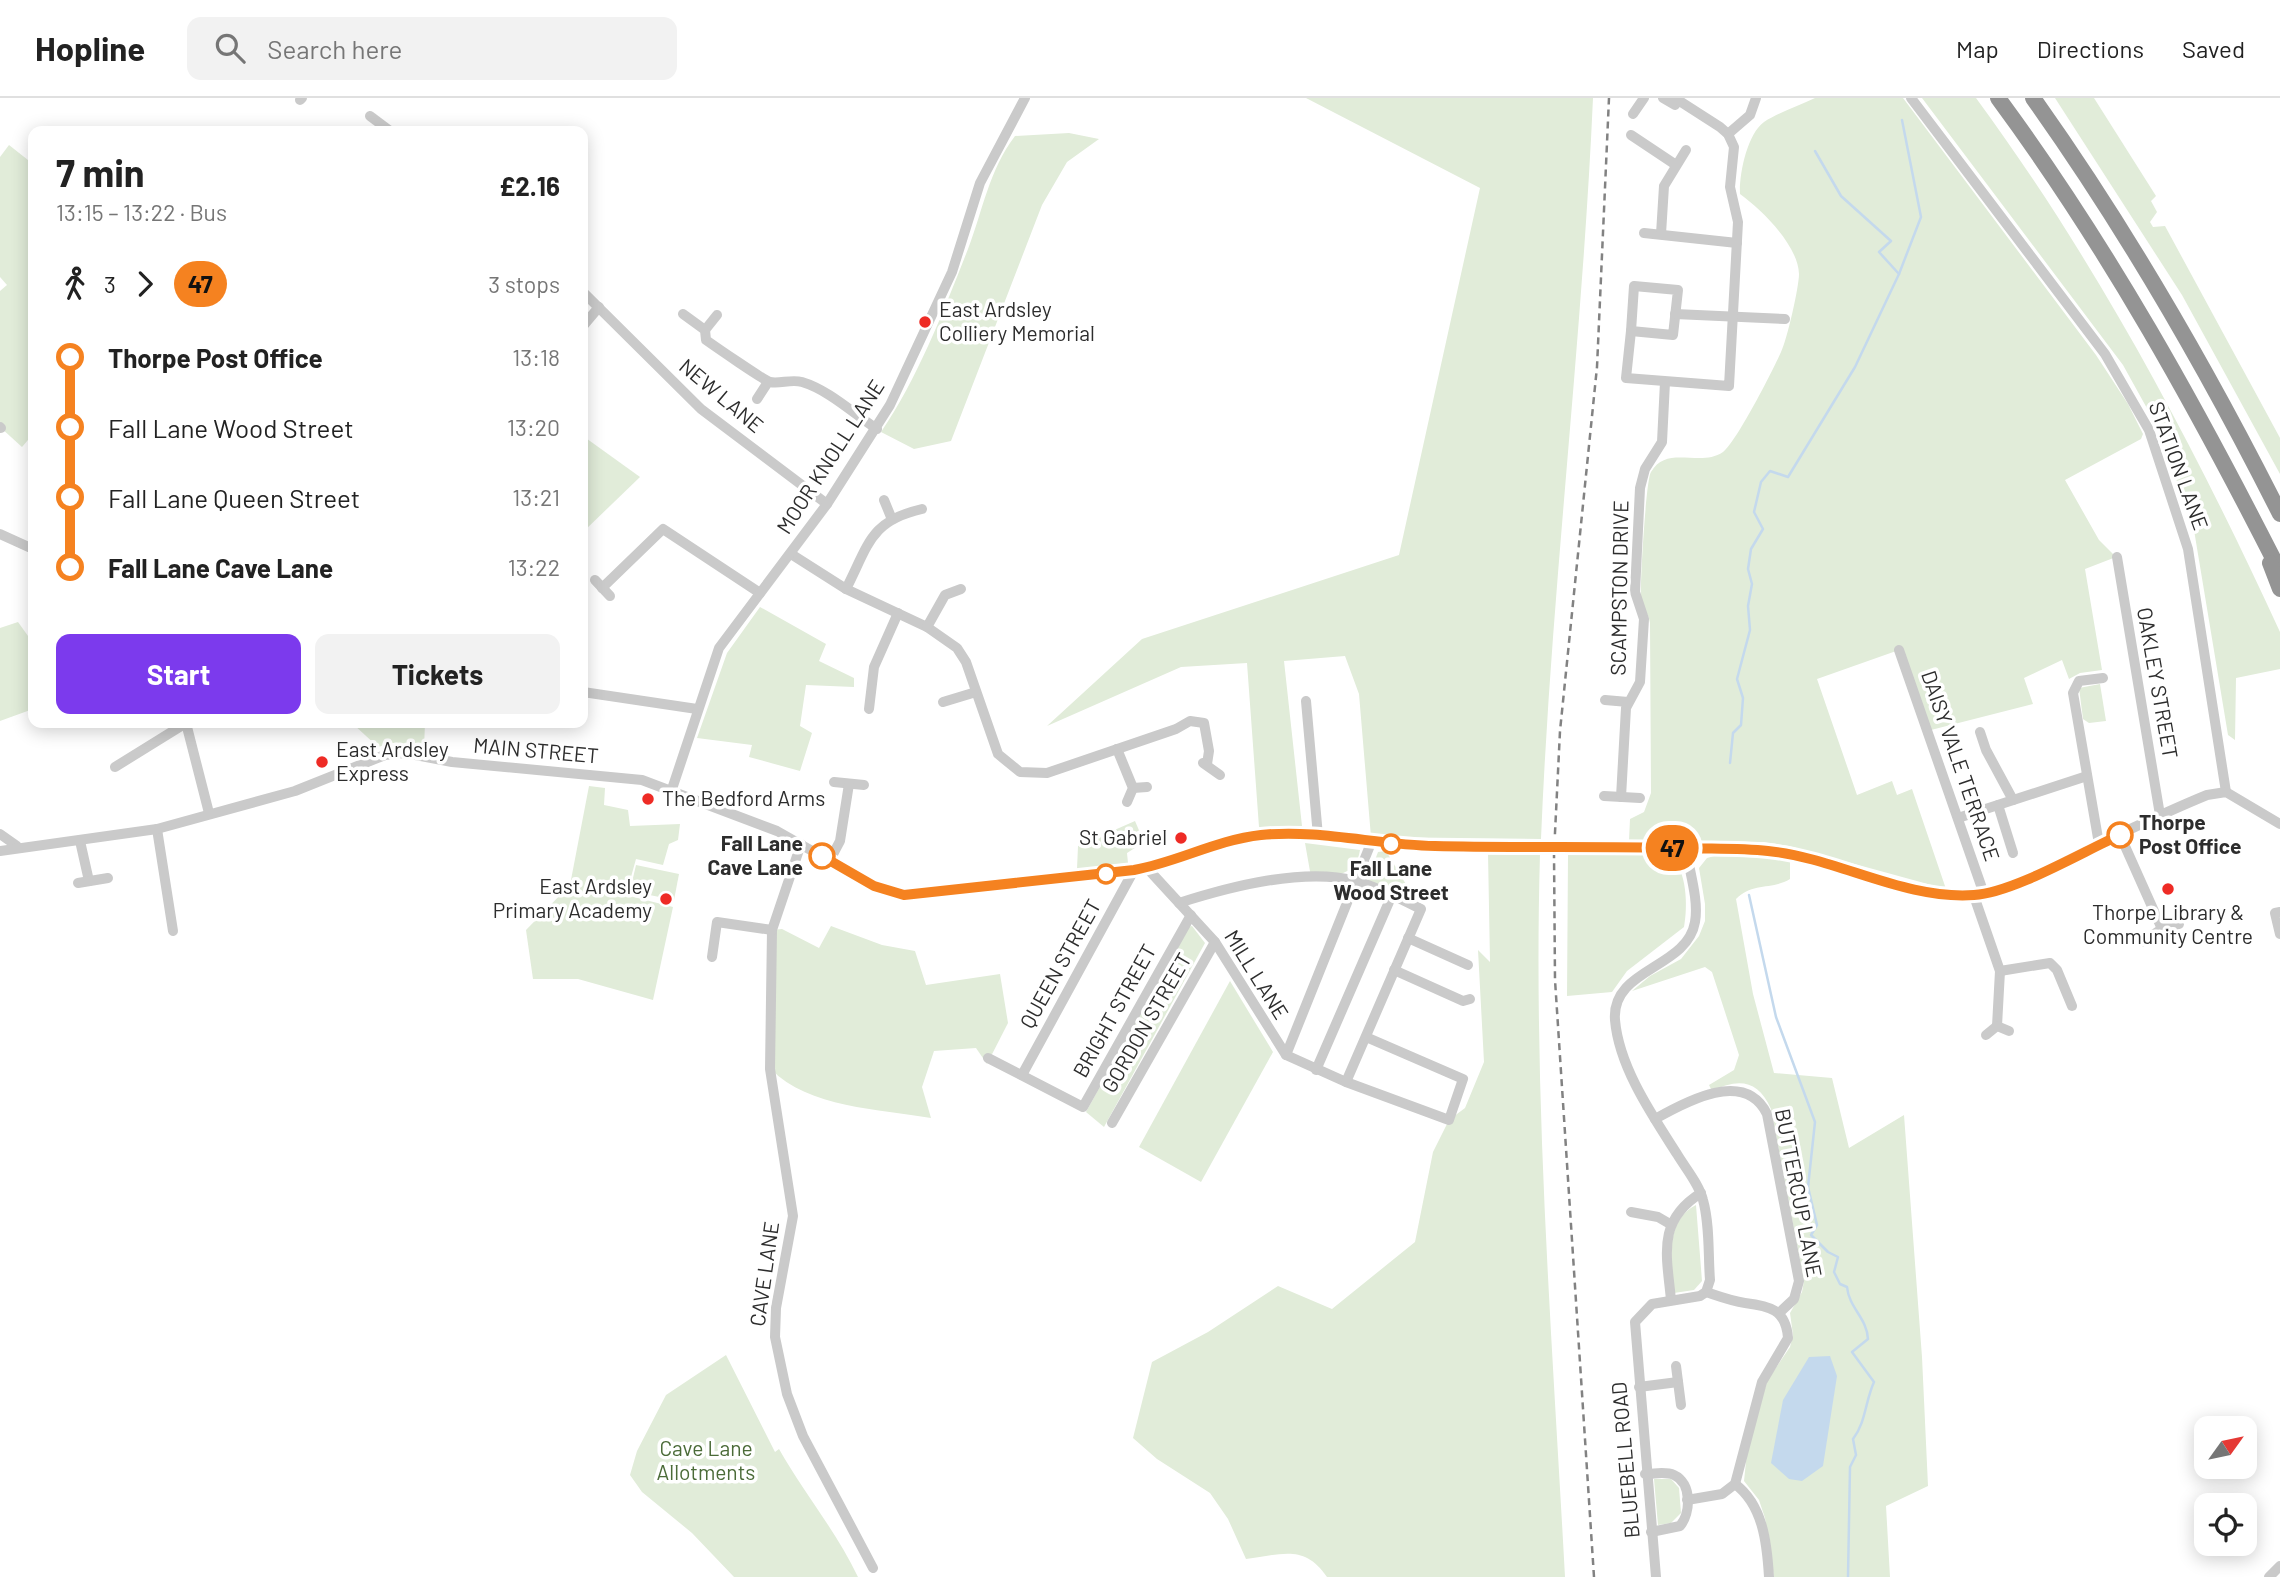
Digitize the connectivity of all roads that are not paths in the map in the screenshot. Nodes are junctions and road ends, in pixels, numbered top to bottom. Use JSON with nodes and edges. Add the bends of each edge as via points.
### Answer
{"nodes":[{"id":1,"x":1025,"y":98,"type":"edge"},
{"id":2,"x":1644,"y":98,"type":"edge"},
{"id":3,"x":1663,"y":98,"type":"edge"},
{"id":4,"x":1756,"y":98,"type":"edge"},
{"id":5,"x":1911,"y":98,"type":"edge"},
{"id":6,"x":1998,"y":98,"type":"edge"},
{"id":7,"x":2033,"y":98,"type":"edge"},
{"id":8,"x":1678,"y":101,"type":"edge"},
{"id":9,"x":1633,"y":114,"type":"dead end"},
{"id":10,"x":370,"y":116,"type":"dead end"},
{"id":11,"x":383,"y":126,"type":"edge"},
{"id":12,"x":1728,"y":134,"type":"junction"},
{"id":13,"x":1631,"y":135,"type":"dead end"},
{"id":14,"x":1686,"y":150,"type":"dead end"},
{"id":15,"x":1676,"y":165,"type":"junction"},
{"id":16,"x":1644,"y":233,"type":"dead end"},
{"id":17,"x":1661,"y":234,"type":"junction"},
{"id":18,"x":1737,"y":243,"type":"junction"},
{"id":19,"x":588,"y":297,"type":"edge"},
{"id":20,"x":599,"y":307,"type":"junction"},
{"id":21,"x":682,"y":313,"type":"dead end"},
{"id":22,"x":1675,"y":313,"type":"junction"},
{"id":23,"x":717,"y":315,"type":"dead end"},
{"id":24,"x":1732,"y":316,"type":"junction"},
{"id":25,"x":1786,"y":318,"type":"dead end"},
{"id":26,"x":588,"y":320,"type":"edge"},
{"id":27,"x":705,"y":330,"type":"junction"},
{"id":28,"x":1631,"y":331,"type":"junction"},
{"id":29,"x":768,"y":382,"type":"junction"},
{"id":30,"x":1665,"y":382,"type":"junction"},
{"id":31,"x":757,"y":399,"type":"dead end"},
{"id":32,"x":877,"y":429,"type":"junction"},
{"id":33,"x":884,"y":500,"type":"dead end"},
{"id":34,"x":827,"y":504,"type":"junction"},
{"id":35,"x":922,"y":509,"type":"dead end"},
{"id":36,"x":2250,"y":512,"type":"junction"},
{"id":37,"x":2280,"y":514,"type":"edge"},
{"id":38,"x":891,"y":517,"type":"junction"},
{"id":39,"x":0,"y":534,"type":"edge"},
{"id":40,"x":28,"y":547,"type":"edge"},
{"id":41,"x":791,"y":554,"type":"junction"},
{"id":42,"x":2116,"y":557,"type":"dead end"},
{"id":43,"x":2280,"y":572,"type":"edge"},
{"id":44,"x":602,"y":588,"type":"dead end"},
{"id":45,"x":846,"y":589,"type":"junction"},
{"id":46,"x":961,"y":589,"type":"dead end"},
{"id":47,"x":2280,"y":589,"type":"edge"},
{"id":48,"x":760,"y":593,"type":"junction"},
{"id":49,"x":898,"y":613,"type":"junction"},
{"id":50,"x":927,"y":627,"type":"junction"},
{"id":51,"x":1899,"y":650,"type":"dead end"},
{"id":52,"x":2104,"y":678,"type":"dead end"},
{"id":53,"x":976,"y":692,"type":"junction"},
{"id":54,"x":588,"y":693,"type":"edge"},
{"id":55,"x":1605,"y":700,"type":"dead end"},
{"id":56,"x":1306,"y":701,"type":"dead end"},
{"id":57,"x":943,"y":702,"type":"dead end"},
{"id":58,"x":1628,"y":702,"type":"junction"},
{"id":59,"x":697,"y":709,"type":"junction"},
{"id":60,"x":869,"y":709,"type":"dead end"},
{"id":61,"x":178,"y":728,"type":"edge"},
{"id":62,"x":187,"y":728,"type":"edge"},
{"id":63,"x":1980,"y":732,"type":"dead end"},
{"id":64,"x":1117,"y":749,"type":"junction"},
{"id":65,"x":115,"y":767,"type":"dead end"},
{"id":66,"x":1220,"y":775,"type":"dead end"},
{"id":67,"x":2087,"y":776,"type":"junction"},
{"id":68,"x":834,"y":782,"type":"dead end"},
{"id":69,"x":849,"y":784,"type":"junction"},
{"id":70,"x":864,"y":785,"type":"dead end"},
{"id":71,"x":1147,"y":787,"type":"dead end"},
{"id":72,"x":1133,"y":788,"type":"junction"},
{"id":73,"x":672,"y":789,"type":"junction"},
{"id":74,"x":2226,"y":792,"type":"junction"},
{"id":75,"x":1604,"y":796,"type":"dead end"},
{"id":76,"x":1621,"y":797,"type":"junction"},
{"id":77,"x":1640,"y":799,"type":"dead end"},
{"id":78,"x":2013,"y":800,"type":"junction"},
{"id":79,"x":1128,"y":802,"type":"dead end"},
{"id":80,"x":1998,"y":805,"type":"junction"},
{"id":81,"x":209,"y":813,"type":"junction"},
{"id":82,"x":2160,"y":815,"type":"junction"},
{"id":83,"x":1958,"y":818,"type":"junction"},
{"id":84,"x":2280,"y":824,"type":"edge"},
{"id":85,"x":157,"y":828,"type":"junction"},
{"id":86,"x":0,"y":834,"type":"edge"},
{"id":87,"x":2120,"y":835,"type":"junction"},
{"id":88,"x":1318,"y":836,"type":"junction"},
{"id":89,"x":80,"y":841,"type":"junction"},
{"id":90,"x":1371,"y":843,"type":"junction"},
{"id":91,"x":801,"y":844,"type":"junction"},
{"id":92,"x":2099,"y":844,"type":"junction"},
{"id":93,"x":17,"y":846,"type":"junction"},
{"id":94,"x":1686,"y":848,"type":"junction"},
{"id":95,"x":0,"y":851,"type":"edge"},
{"id":96,"x":2013,"y":853,"type":"dead end"},
{"id":97,"x":830,"y":860,"type":"junction"},
{"id":98,"x":1147,"y":868,"type":"junction"},
{"id":99,"x":1134,"y":870,"type":"junction"},
{"id":100,"x":108,"y":878,"type":"dead end"},
{"id":101,"x":1356,"y":881,"type":"junction"},
{"id":102,"x":1392,"y":895,"type":"junction"},
{"id":103,"x":1979,"y":895,"type":"junction"},
{"id":104,"x":1179,"y":903,"type":"junction"},
{"id":105,"x":2280,"y":912,"type":"edge"},
{"id":106,"x":1191,"y":915,"type":"junction"},
{"id":107,"x":2179,"y":923,"type":"dead end"},
{"id":108,"x":2162,"y":929,"type":"junction"},
{"id":109,"x":772,"y":930,"type":"junction"},
{"id":110,"x":173,"y":931,"type":"dead end"},
{"id":111,"x":2280,"y":934,"type":"edge"},
{"id":112,"x":1408,"y":939,"type":"junction"},
{"id":113,"x":1215,"y":942,"type":"junction"},
{"id":114,"x":2142,"y":942,"type":"dead end"},
{"id":115,"x":712,"y":957,"type":"dead end"},
{"id":116,"x":1468,"y":965,"type":"dead end"},
{"id":117,"x":1394,"y":971,"type":"junction"},
{"id":118,"x":2000,"y":971,"type":"junction"},
{"id":119,"x":1470,"y":999,"type":"dead end"},
{"id":120,"x":2073,"y":1005,"type":"dead end"},
{"id":121,"x":1997,"y":1026,"type":"junction"},
{"id":122,"x":2009,"y":1031,"type":"dead end"},
{"id":123,"x":1986,"y":1035,"type":"dead end"},
{"id":124,"x":1366,"y":1037,"type":"junction"},
{"id":125,"x":1286,"y":1055,"type":"junction"},
{"id":126,"x":988,"y":1058,"type":"dead end"},
{"id":127,"x":1315,"y":1070,"type":"junction"},
{"id":128,"x":1022,"y":1075,"type":"junction"},
{"id":129,"x":1346,"y":1082,"type":"junction"},
{"id":130,"x":1655,"y":1119,"type":"junction"},
{"id":131,"x":1112,"y":1123,"type":"dead end"},
{"id":132,"x":1700,"y":1193,"type":"junction"},
{"id":133,"x":1631,"y":1212,"type":"dead end"},
{"id":134,"x":1670,"y":1224,"type":"junction"},
{"id":135,"x":1706,"y":1292,"type":"junction"},
{"id":136,"x":1665,"y":1301,"type":"junction"},
{"id":137,"x":1779,"y":1313,"type":"junction"},
{"id":138,"x":1676,"y":1366,"type":"dead end"},
{"id":139,"x":1678,"y":1382,"type":"junction"},
{"id":140,"x":1639,"y":1387,"type":"junction"},
{"id":141,"x":1681,"y":1405,"type":"dead end"},
{"id":142,"x":1645,"y":1474,"type":"junction"},
{"id":143,"x":1735,"y":1484,"type":"junction"},
{"id":144,"x":1687,"y":1500,"type":"junction"},
{"id":145,"x":1651,"y":1532,"type":"junction"},
{"id":146,"x":2280,"y":1566,"type":"edge"},
{"id":147,"x":873,"y":1568,"type":"dead end"},
{"id":148,"x":1656,"y":1577,"type":"edge"},
{"id":149,"x":1769,"y":1577,"type":"edge"},
{"id":150,"x":2269,"y":1577,"type":"edge"}],
"edges":[{"from":1,"to":32,"type":"street","name":"MOOR KNOLL LANE","via":[[985,172],[952,272]]},
{"from":2,"to":9,"type":"street"},
{"from":3,"to":8,"type":"street"},
{"from":4,"to":12,"type":"street","via":[[1750,115]]},
{"from":5,"to":74,"type":"street","name":"STATION LANE","via":[[2105,354],[2149,430],[2188,549]]},
{"from":6,"to":36,"type":"highway","via":[[2121,283],[2200,415]]},
{"from":7,"to":37,"type":"highway","via":[[2148,272],[2206,370]]},
{"from":8,"to":12,"type":"street"},
{"from":10,"to":11,"type":"street"},
{"from":12,"to":18,"type":"street","via":[[1735,156],[1730,187],[1738,222]]},
{"from":13,"to":15,"type":"street"},
{"from":14,"to":15,"type":"street"},
{"from":15,"to":17,"type":"street","via":[[1664,186]]},
{"from":16,"to":17,"type":"street"},
{"from":17,"to":18,"type":"street"},
{"from":18,"to":24,"type":"street"},
{"from":19,"to":20,"type":"street","name":"NEW LANE"},
{"from":20,"to":26,"type":"street"},
{"from":20,"to":34,"type":"street","name":"NEW LANE","via":[[701,409]]},
{"from":21,"to":27,"type":"street"},
{"from":22,"to":24,"type":"street"},
{"from":22,"to":28,"type":"street","via":[[1673,335]]},
{"from":22,"to":28,"type":"street","via":[[1678,290],[1634,286]]},
{"from":23,"to":27,"type":"street"},
{"from":24,"to":25,"type":"street"},
{"from":24,"to":30,"type":"street","via":[[1729,386]]},
{"from":27,"to":29,"type":"street","via":[[706,340]]},
{"from":28,"to":30,"type":"street","via":[[1626,378]]},
{"from":29,"to":31,"type":"street"},
{"from":29,"to":32,"type":"street","via":[[802,382]]},
{"from":30,"to":58,"type":"street","name":"SCAMPSTON DRIVE","via":[[1662,442],[1645,469],[1640,488],[1635,592],[1644,619],[1640,682]]},
{"from":32,"to":34,"type":"street","name":"MOOR KNOLL LANE"},
{"from":33,"to":38,"type":"street"},
{"from":34,"to":41,"type":"street","name":"MOOR KNOLL LANE"},
{"from":35,"to":38,"type":"street"},
{"from":36,"to":43,"type":"highway"},
{"from":36,"to":47,"type":"highway"},
{"from":38,"to":45,"type":"street","via":[[872,537]]},
{"from":39,"to":40,"type":"street"},
{"from":41,"to":45,"type":"street"},
{"from":41,"to":48,"type":"street","name":"MOOR KNOLL LANE"},
{"from":42,"to":82,"type":"street","name":"OAKLEY STREET"},
{"from":44,"to":48,"type":"street","via":[[663,529]]},
{"from":45,"to":49,"type":"street"},
{"from":46,"to":50,"type":"street","via":[[945,595]]},
{"from":48,"to":59,"type":"street","name":"MOOR KNOLL LANE","via":[[719,648]]},
{"from":49,"to":50,"type":"street"},
{"from":49,"to":60,"type":"street","via":[[865,683]]},
{"from":50,"to":53,"type":"street","via":[[957,648]]},
{"from":51,"to":83,"type":"street","name":"DAISY VALE TERRACE"},
{"from":52,"to":67,"type":"street","via":[[2079,681],[2073,693]]},
{"from":53,"to":57,"type":"street"},
{"from":53,"to":64,"type":"street","via":[[998,754],[1020,772],[1047,773]]},
{"from":54,"to":59,"type":"street"},
{"from":55,"to":58,"type":"street"},
{"from":56,"to":88,"type":"street"},
{"from":58,"to":76,"type":"street","name":"SCAMPSTON DRIVE"},
{"from":59,"to":73,"type":"street","name":"MOOR KNOLL LANE"},
{"from":61,"to":65,"type":"street"},
{"from":62,"to":81,"type":"street"},
{"from":63,"to":78,"type":"street"},
{"from":64,"to":66,"type":"street","via":[[1190,720],[1209,720],[1209,751],[1204,763]]},
{"from":64,"to":72,"type":"street"},
{"from":67,"to":78,"type":"street"},
{"from":67,"to":92,"type":"street"},
{"from":68,"to":69,"type":"street"},
{"from":69,"to":70,"type":"street"},
{"from":69,"to":97,"type":"street","via":[[840,841]]},
{"from":71,"to":72,"type":"street"},
{"from":72,"to":79,"type":"street"},
{"from":73,"to":81,"type":"street","name":"MAIN STREET","via":[[642,780],[452,762],[405,753],[386,755],[295,791]]},
{"from":73,"to":91,"type":"street","name":"MAIN STREET"},
{"from":74,"to":82,"type":"street"},
{"from":74,"to":84,"type":"street"},
{"from":75,"to":76,"type":"street"},
{"from":76,"to":77,"type":"street"},
{"from":78,"to":80,"type":"street"},
{"from":80,"to":83,"type":"street"},
{"from":80,"to":96,"type":"street"},
{"from":81,"to":85,"type":"street","name":"MAIN STREET"},
{"from":82,"to":87,"type":"street"},
{"from":83,"to":103,"type":"street","name":"DAISY VALE TERRACE"},
{"from":85,"to":89,"type":"street","name":"MAIN STREET"},
{"from":85,"to":110,"type":"street"},
{"from":86,"to":93,"type":"street"},
{"from":87,"to":92,"type":"street"},
{"from":87,"to":108,"type":"street"},
{"from":88,"to":90,"type":"street","name":"MAIN STREET"},
{"from":88,"to":98,"type":"street","name":"MAIN STREET","via":[[1240,838]]},
{"from":89,"to":93,"type":"street","name":"MAIN STREET"},
{"from":89,"to":100,"type":"street","via":[[84,882]]},
{"from":90,"to":94,"type":"street","name":"MAIN STREET"},
{"from":90,"to":101,"type":"street"},
{"from":91,"to":97,"type":"street","name":"MAIN STREET"},
{"from":91,"to":109,"type":"street","name":"CAVE LANE"},
{"from":92,"to":103,"type":"street"},
{"from":93,"to":95,"type":"street","name":"MAIN STREET"},
{"from":94,"to":103,"type":"street","name":"MAIN STREET","via":[[1766,850],[1890,884]]},
{"from":94,"to":130,"type":"street","via":[[1696,909],[1691,937],[1682,949],[1633,981],[1616,1003],[1626,1061]]},
{"from":97,"to":99,"type":"street","name":"MAIN STREET","via":[[874,886],[904,895]]},
{"from":98,"to":99,"type":"street","name":"MAIN STREET"},
{"from":98,"to":104,"type":"street","name":"MILL LANE"},
{"from":99,"to":128,"type":"street","name":"QUEEN STREET"},
{"from":101,"to":102,"type":"street"},
{"from":101,"to":104,"type":"street","via":[[1312,878],[1256,883]]},
{"from":101,"to":125,"type":"street"},
{"from":102,"to":112,"type":"street","via":[[1421,909]]},
{"from":102,"to":127,"type":"street"},
{"from":103,"to":118,"type":"street","name":"DAISY VALE TERRACE"},
{"from":104,"to":106,"type":"street","name":"MILL LANE"},
{"from":105,"to":111,"type":"street","via":[[2275,913]]},
{"from":106,"to":113,"type":"street","name":"MILL LANE"},
{"from":106,"to":128,"type":"street","name":"BRIGHT STREET","via":[[1083,1107]]},
{"from":107,"to":108,"type":"street"},
{"from":108,"to":114,"type":"street"},
{"from":109,"to":115,"type":"street","via":[[717,922]]},
{"from":109,"to":147,"type":"street","name":"CAVE LANE","via":[[771,1069],[793,1216],[775,1337],[786,1394],[803,1436]]},
{"from":112,"to":116,"type":"street"},
{"from":112,"to":117,"type":"street"},
{"from":113,"to":125,"type":"street","name":"MILL LANE"},
{"from":113,"to":131,"type":"street","name":"GORDON STREET"},
{"from":117,"to":119,"type":"street","via":[[1463,1001]]},
{"from":117,"to":124,"type":"street"},
{"from":118,"to":120,"type":"street","via":[[2054,965]]},
{"from":118,"to":121,"type":"street"},
{"from":121,"to":122,"type":"street"},
{"from":121,"to":123,"type":"street"},
{"from":124,"to":129,"type":"street"},
{"from":124,"to":129,"type":"street","via":[[1464,1079],[1449,1120]]},
{"from":125,"to":127,"type":"street"},
{"from":126,"to":128,"type":"street","name":"BRIGHT STREET"},
{"from":127,"to":129,"type":"street"},
{"from":130,"to":132,"type":"street"},
{"from":130,"to":137,"type":"street","name":"BUTTERCUP LANE","via":[[1719,1092],[1745,1092],[1762,1105],[1799,1281],[1794,1299]]},
{"from":132,"to":134,"type":"street"},
{"from":132,"to":135,"type":"street","via":[[1710,1280]]},
{"from":133,"to":134,"type":"street"},
{"from":134,"to":136,"type":"street"},
{"from":135,"to":136,"type":"street"},
{"from":135,"to":137,"type":"street","via":[[1770,1306]]},
{"from":136,"to":140,"type":"street","name":"BLUEBELL ROAD","via":[[1639,1314],[1634,1339]]},
{"from":137,"to":143,"type":"street","via":[[1788,1338],[1762,1382]]},
{"from":138,"to":139,"type":"street"},
{"from":139,"to":140,"type":"street"},
{"from":139,"to":141,"type":"street"},
{"from":140,"to":142,"type":"street","name":"BLUEBELL ROAD"},
{"from":142,"to":144,"type":"street","via":[[1679,1478]]},
{"from":142,"to":145,"type":"street","name":"BLUEBELL ROAD"},
{"from":143,"to":144,"type":"street","via":[[1722,1494]]},
{"from":143,"to":149,"type":"street","via":[[1751,1498],[1759,1517]]},
{"from":144,"to":145,"type":"street","via":[[1688,1514],[1680,1526]]},
{"from":145,"to":148,"type":"street","name":"BLUEBELL ROAD"},
{"from":146,"to":150,"type":"street"}]}
